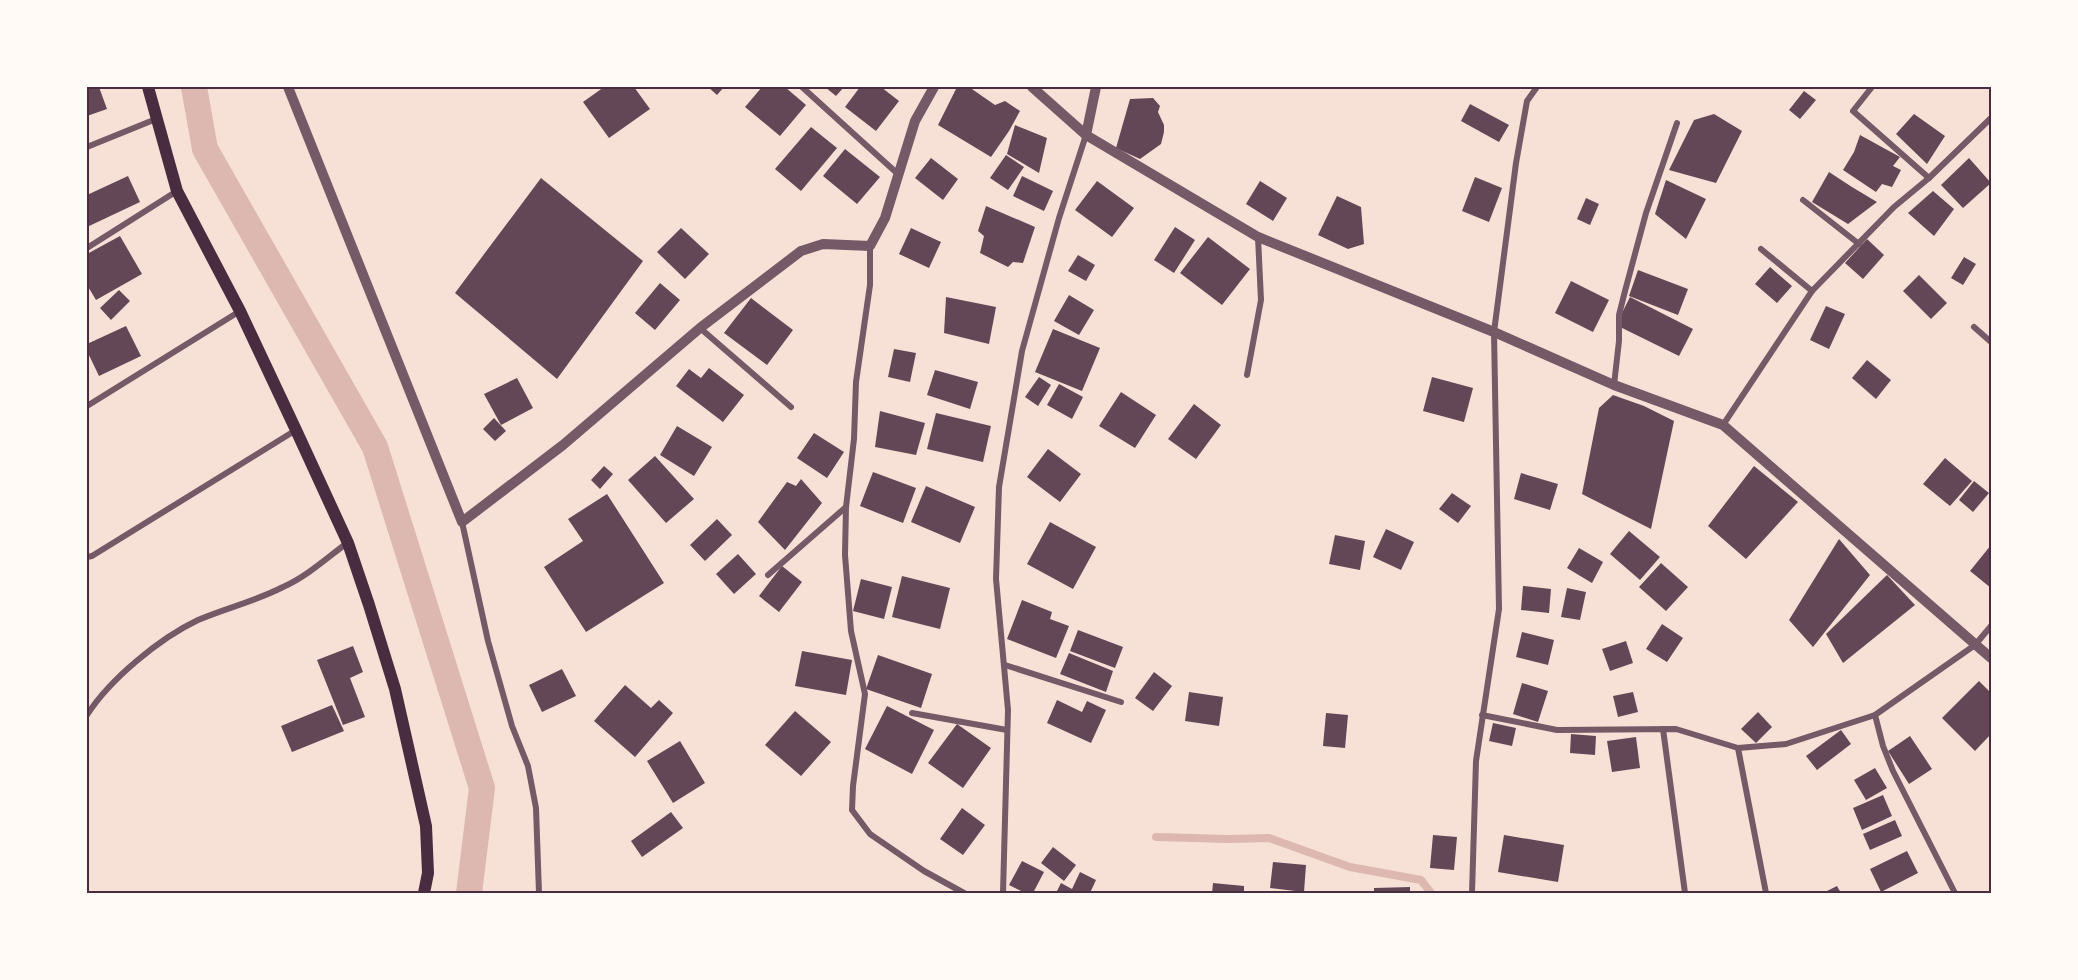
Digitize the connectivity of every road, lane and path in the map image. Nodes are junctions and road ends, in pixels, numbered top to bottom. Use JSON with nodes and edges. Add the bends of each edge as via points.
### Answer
{"nodes":[{"id":1,"x":148,"y":87,"type":"edge"},
{"id":2,"x":288,"y":87,"type":"edge"},
{"id":3,"x":802,"y":87,"type":"edge"},
{"id":4,"x":934,"y":87,"type":"edge"},
{"id":5,"x":1032,"y":87,"type":"edge"},
{"id":6,"x":1096,"y":87,"type":"edge"},
{"id":7,"x":1537,"y":87,"type":"edge"},
{"id":8,"x":1872,"y":87,"type":"edge"},
{"id":9,"x":1991,"y":118,"type":"edge"},
{"id":10,"x":156,"y":119,"type":"junction"},
{"id":11,"x":1677,"y":123,"type":"dead end"},
{"id":12,"x":1086,"y":135,"type":"junction"},
{"id":13,"x":87,"y":147,"type":"edge"},
{"id":14,"x":899,"y":175,"type":"junction"},
{"id":15,"x":1929,"y":178,"type":"junction"},
{"id":16,"x":177,"y":191,"type":"junction"},
{"id":17,"x":1803,"y":200,"type":"dead end"},
{"id":18,"x":1258,"y":237,"type":"junction"},
{"id":19,"x":1859,"y":244,"type":"junction"},
{"id":20,"x":870,"y":246,"type":"junction"},
{"id":21,"x":87,"y":248,"type":"edge"},
{"id":22,"x":1761,"y":249,"type":"dead end"},
{"id":23,"x":1812,"y":291,"type":"junction"},
{"id":24,"x":240,"y":311,"type":"junction"},
{"id":25,"x":1974,"y":327,"type":"dead end"},
{"id":26,"x":700,"y":328,"type":"junction"},
{"id":27,"x":1494,"y":332,"type":"junction"},
{"id":28,"x":1991,"y":342,"type":"edge"},
{"id":29,"x":1247,"y":375,"type":"dead end"},
{"id":30,"x":1614,"y":385,"type":"junction"},
{"id":31,"x":87,"y":406,"type":"edge"},
{"id":32,"x":791,"y":407,"type":"dead end"},
{"id":33,"x":1723,"y":425,"type":"junction"},
{"id":34,"x":296,"y":430,"type":"junction"},
{"id":35,"x":846,"y":507,"type":"junction"},
{"id":36,"x":462,"y":522,"type":"junction"},
{"id":37,"x":348,"y":543,"type":"junction"},
{"id":38,"x":87,"y":557,"type":"edge"},
{"id":39,"x":768,"y":574,"type":"dead end"},
{"id":40,"x":1991,"y":626,"type":"edge"},
{"id":41,"x":1975,"y":645,"type":"junction"},
{"id":42,"x":1991,"y":658,"type":"edge"},
{"id":43,"x":1005,"y":665,"type":"junction"},
{"id":44,"x":1121,"y":702,"type":"dead end"},
{"id":45,"x":912,"y":713,"type":"dead end"},
{"id":46,"x":87,"y":715,"type":"edge"},
{"id":47,"x":1482,"y":715,"type":"junction"},
{"id":48,"x":1875,"y":715,"type":"junction"},
{"id":49,"x":1663,"y":729,"type":"junction"},
{"id":50,"x":1007,"y":730,"type":"junction"},
{"id":51,"x":1738,"y":748,"type":"junction"},
{"id":52,"x":1953,"y":892,"type":"edge"},
{"id":53,"x":424,"y":893,"type":"edge"},
{"id":54,"x":539,"y":893,"type":"edge"},
{"id":55,"x":964,"y":893,"type":"edge"},
{"id":56,"x":1003,"y":893,"type":"edge"},
{"id":57,"x":1472,"y":893,"type":"edge"},
{"id":58,"x":1685,"y":893,"type":"edge"},
{"id":59,"x":1766,"y":893,"type":"edge"}],
"edges":[{"from":1,"to":10,"type":"main road"},
{"from":2,"to":36,"type":"street"},
{"from":3,"to":14,"type":"street"},
{"from":4,"to":14,"type":"street","via":[[915,121]]},
{"from":5,"to":12,"type":"street"},
{"from":6,"to":12,"type":"street"},
{"from":7,"to":27,"type":"street","via":[[1527,101],[1516,163]]},
{"from":8,"to":15,"type":"street","via":[[1852,111]]},
{"from":9,"to":15,"type":"street"},
{"from":10,"to":13,"type":"street"},
{"from":10,"to":16,"type":"main road"},
{"from":11,"to":30,"type":"street","via":[[1646,213],[1625,291]]},
{"from":12,"to":18,"type":"street"},
{"from":12,"to":43,"type":"street","via":[[1022,351],[999,487],[996,579]]},
{"from":14,"to":20,"type":"street","via":[[885,218]]},
{"from":15,"to":19,"type":"street"},
{"from":16,"to":21,"type":"street"},
{"from":16,"to":24,"type":"main road"},
{"from":17,"to":19,"type":"street"},
{"from":18,"to":27,"type":"street"},
{"from":18,"to":29,"type":"street","via":[[1261,300]]},
{"from":19,"to":23,"type":"street"},
{"from":20,"to":26,"type":"street","via":[[823,244],[801,251]]},
{"from":20,"to":35,"type":"street","via":[[870,285],[856,382]]},
{"from":22,"to":23,"type":"street"},
{"from":23,"to":33,"type":"street"},
{"from":24,"to":31,"type":"street"},
{"from":24,"to":34,"type":"main road"},
{"from":25,"to":28,"type":"street"},
{"from":26,"to":32,"type":"street"},
{"from":26,"to":36,"type":"street","via":[[563,445]]},
{"from":27,"to":30,"type":"street"},
{"from":27,"to":47,"type":"street","via":[[1499,609]]},
{"from":30,"to":33,"type":"street"},
{"from":33,"to":41,"type":"street"},
{"from":34,"to":37,"type":"main road"},
{"from":34,"to":38,"type":"street"},
{"from":35,"to":39,"type":"street"},
{"from":35,"to":55,"type":"street","via":[[851,631],[865,694],[852,810],[870,834]]},
{"from":36,"to":54,"type":"street","via":[[488,641],[512,726],[528,766],[536,808]]},
{"from":37,"to":46,"type":"street","via":[[286,586],[177,632],[118,678]]},
{"from":37,"to":53,"type":"main road","via":[[395,689],[426,826],[428,873]]},
{"from":40,"to":41,"type":"street"},
{"from":41,"to":42,"type":"street"},
{"from":41,"to":48,"type":"street"},
{"from":43,"to":44,"type":"street"},
{"from":43,"to":50,"type":"street"},
{"from":45,"to":50,"type":"street"},
{"from":47,"to":49,"type":"street","via":[[1557,730]]},
{"from":47,"to":57,"type":"street","via":[[1476,761]]},
{"from":48,"to":51,"type":"street","via":[[1786,744]]},
{"from":48,"to":52,"type":"street","via":[[1893,771]]},
{"from":49,"to":51,"type":"street","via":[[1697,734]]},
{"from":49,"to":58,"type":"street"},
{"from":50,"to":56,"type":"street"},
{"from":51,"to":59,"type":"street"}]}
